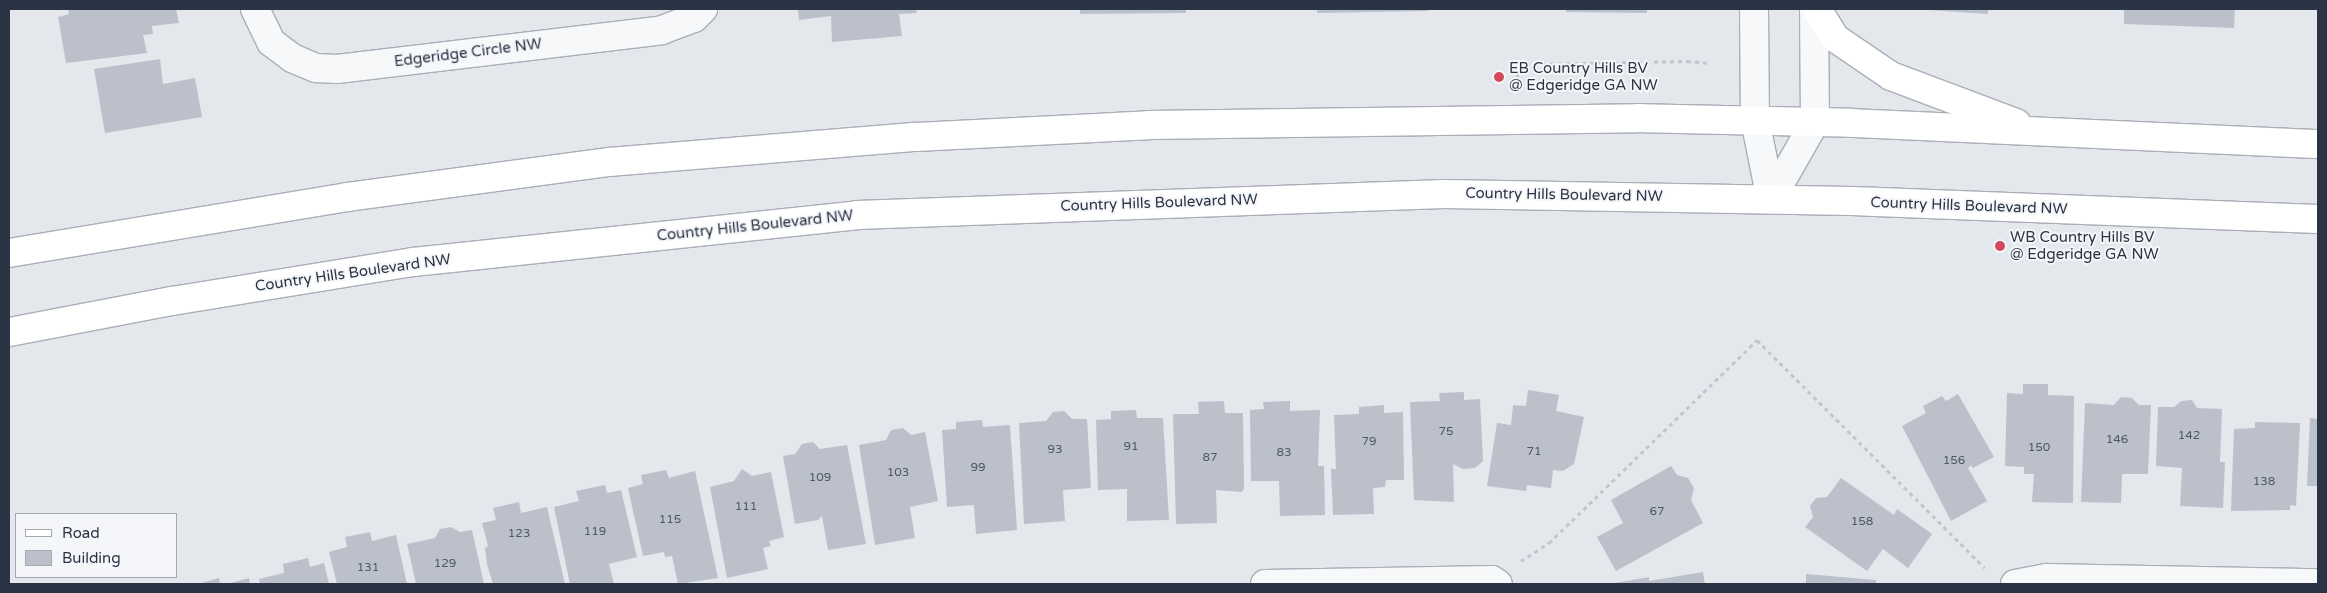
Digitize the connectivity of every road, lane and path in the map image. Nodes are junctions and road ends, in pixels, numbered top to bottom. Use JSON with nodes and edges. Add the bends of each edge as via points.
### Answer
{"nodes":[{"id":1,"x":254,"y":9,"type":"edge"},
{"id":2,"x":703,"y":9,"type":"edge"},
{"id":3,"x":1754,"y":9,"type":"edge"},
{"id":4,"x":1816,"y":9,"type":"edge"},
{"id":5,"x":1710,"y":64,"type":"dead end"},
{"id":6,"x":1517,"y":90,"type":"dead end"},
{"id":7,"x":1755,"y":120,"type":"junction"},
{"id":8,"x":1815,"y":122,"type":"junction"},
{"id":9,"x":2040,"y":132,"type":"junction"},
{"id":10,"x":2318,"y":144,"type":"edge"},
{"id":11,"x":1771,"y":199,"type":"junction"},
{"id":12,"x":2318,"y":219,"type":"edge"},
{"id":13,"x":9,"y":253,"type":"edge"},
{"id":14,"x":9,"y":332,"type":"edge"},
{"id":15,"x":1988,"y":570,"type":"dead end"},
{"id":16,"x":1495,"y":582,"type":"edge"},
{"id":17,"x":2318,"y":583,"type":"edge"},
{"id":18,"x":1265,"y":584,"type":"edge"},
{"id":19,"x":2015,"y":584,"type":"edge"}],
"edges":[{"from":1,"to":2,"type":"street","name":"Edgeridge Circle NW","via":[[271,42],[292,58],[316,68],[337,69],[662,30],[694,18]]},
{"from":3,"to":7,"type":"street"},
{"from":4,"to":8,"type":"street"},
{"from":4,"to":9,"type":"main road","via":[[1835,38],[1891,76]]},
{"from":5,"to":6,"type":"path","via":[[1687,61],[1518,64]]},
{"from":7,"to":8,"type":"main road"},
{"from":7,"to":11,"type":"street"},
{"from":7,"to":13,"type":"main road","via":[[1388,120],[1148,125],[906,138],[600,163],[347,197]]},
{"from":8,"to":9,"type":"main road"},
{"from":8,"to":11,"type":"street"},
{"from":9,"to":10,"type":"main road"},
{"from":11,"to":12,"type":"main road","name":"Country Hills Boulevard NW"},
{"from":11,"to":14,"type":"main road","name":"Country Hills Boulevard NW","via":[[1445,194],[856,215],[413,262],[172,301]]},
{"from":15,"to":16,"type":"path","via":[[1757,340],[1549,543]]},
{"from":16,"to":18,"type":"street"},
{"from":17,"to":19,"type":"street","via":[[2046,578]]}]}
